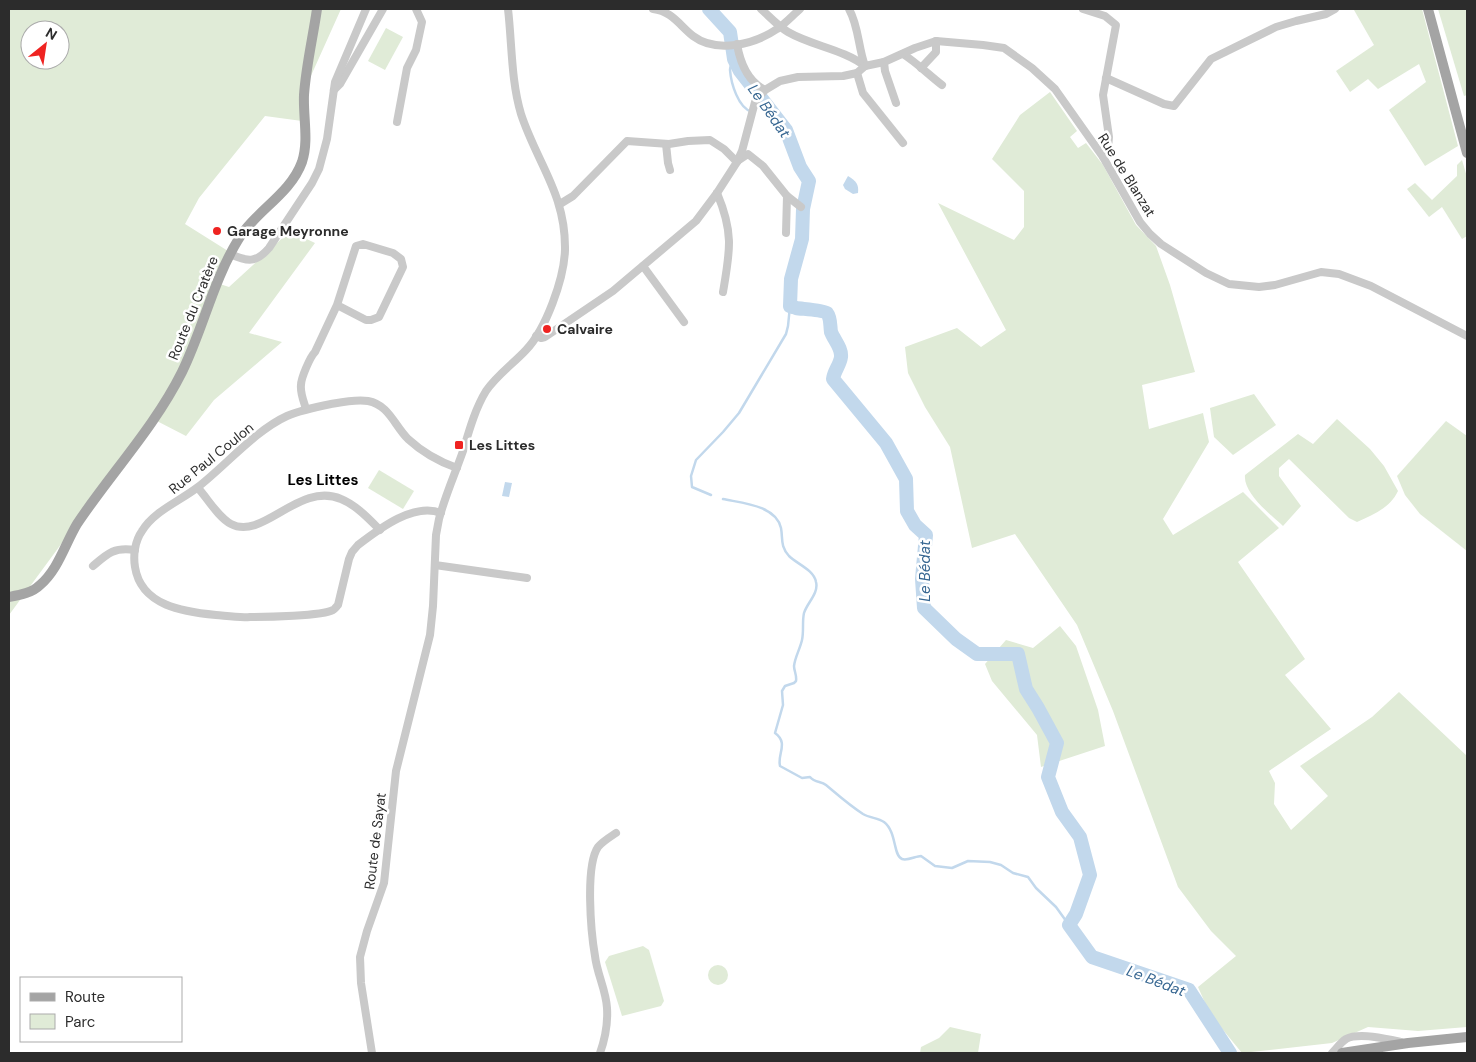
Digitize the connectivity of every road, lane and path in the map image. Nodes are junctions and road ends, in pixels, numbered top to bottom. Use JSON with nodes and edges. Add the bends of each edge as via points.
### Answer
{"nodes":[{"id":1,"x":317,"y":9,"type":"edge"},
{"id":2,"x":366,"y":9,"type":"edge"},
{"id":3,"x":383,"y":9,"type":"edge"},
{"id":4,"x":416,"y":9,"type":"edge"},
{"id":5,"x":508,"y":9,"type":"edge"},
{"id":6,"x":653,"y":9,"type":"edge"},
{"id":7,"x":762,"y":9,"type":"edge"},
{"id":8,"x":800,"y":9,"type":"edge"},
{"id":9,"x":849,"y":9,"type":"edge"},
{"id":10,"x":1083,"y":9,"type":"edge"},
{"id":11,"x":1335,"y":9,"type":"edge"},
{"id":12,"x":1428,"y":9,"type":"edge"},
{"id":13,"x":781,"y":27,"type":"junction"},
{"id":14,"x":936,"y":41,"type":"junction"},
{"id":15,"x":734,"y":44,"type":"junction"},
{"id":16,"x":903,"y":54,"type":"junction"},
{"id":17,"x":884,"y":62,"type":"junction"},
{"id":18,"x":865,"y":66,"type":"junction"},
{"id":19,"x":920,"y":68,"type":"junction"},
{"id":20,"x":857,"y":73,"type":"junction"},
{"id":21,"x":1106,"y":78,"type":"junction"},
{"id":22,"x":942,"y":85,"type":"dead end"},
{"id":23,"x":334,"y":90,"type":"junction"},
{"id":24,"x":764,"y":92,"type":"junction"},
{"id":25,"x":896,"y":103,"type":"dead end"},
{"id":26,"x":397,"y":122,"type":"dead end"},
{"id":27,"x":745,"y":140,"type":"junction"},
{"id":28,"x":666,"y":144,"type":"junction"},
{"id":29,"x":904,"y":144,"type":"dead end"},
{"id":30,"x":1467,"y":153,"type":"edge"},
{"id":31,"x":748,"y":154,"type":"junction"},
{"id":32,"x":1103,"y":156,"type":"junction"},
{"id":33,"x":737,"y":162,"type":"junction"},
{"id":34,"x":670,"y":170,"type":"dead end"},
{"id":35,"x":717,"y":193,"type":"junction"},
{"id":36,"x":787,"y":196,"type":"junction"},
{"id":37,"x":560,"y":204,"type":"junction"},
{"id":38,"x":801,"y":207,"type":"dead end"},
{"id":39,"x":786,"y":232,"type":"dead end"},
{"id":40,"x":230,"y":254,"type":"junction"},
{"id":41,"x":643,"y":266,"type":"junction"},
{"id":42,"x":723,"y":292,"type":"dead end"},
{"id":43,"x":337,"y":305,"type":"junction"},
{"id":44,"x":684,"y":322,"type":"dead end"},
{"id":45,"x":536,"y":336,"type":"junction"},
{"id":46,"x":1467,"y":336,"type":"edge"},
{"id":47,"x":306,"y":409,"type":"junction"},
{"id":48,"x":457,"y":468,"type":"junction"},
{"id":49,"x":198,"y":488,"type":"junction"},
{"id":50,"x":441,"y":512,"type":"junction"},
{"id":51,"x":380,"y":530,"type":"junction"},
{"id":52,"x":135,"y":550,"type":"junction"},
{"id":53,"x":435,"y":565,"type":"junction"},
{"id":54,"x":93,"y":566,"type":"dead end"},
{"id":55,"x":527,"y":578,"type":"dead end"},
{"id":56,"x":9,"y":597,"type":"edge"},
{"id":57,"x":616,"y":833,"type":"dead end"},
{"id":58,"x":1467,"y":1037,"type":"edge"},
{"id":59,"x":1408,"y":1043,"type":"junction"},
{"id":60,"x":372,"y":1053,"type":"edge"},
{"id":61,"x":600,"y":1053,"type":"edge"},
{"id":62,"x":1332,"y":1053,"type":"edge"},
{"id":63,"x":1342,"y":1053,"type":"edge"}],
"edges":[{"from":1,"to":40,"type":"main road","name":"Route du Cratère","via":[[305,84],[302,160],[292,182],[254,218]]},
{"from":2,"to":23,"type":"street"},
{"from":3,"to":23,"type":"street"},
{"from":4,"to":26,"type":"street","via":[[422,22]]},
{"from":5,"to":37,"type":"street","name":"Route de Sayat","via":[[520,108]]},
{"from":6,"to":15,"type":"street","via":[[670,14],[703,42]]},
{"from":7,"to":13,"type":"street"},
{"from":8,"to":13,"type":"street"},
{"from":9,"to":18,"type":"street","via":[[855,20]]},
{"from":10,"to":21,"type":"street","via":[[1105,16],[1116,25]]},
{"from":11,"to":21,"type":"street","via":[[1276,27],[1211,59],[1174,106]]},
{"from":12,"to":30,"type":"main road"},
{"from":13,"to":15,"type":"street","via":[[755,40]]},
{"from":13,"to":18,"type":"street","via":[[793,35],[855,58]]},
{"from":14,"to":16,"type":"street","name":"Rue de Blanzat"},
{"from":14,"to":19,"type":"street","via":[[936,52]]},
{"from":14,"to":32,"type":"street","name":"Rue de Blanzat","via":[[995,46],[1014,54],[1048,82]]},
{"from":15,"to":24,"type":"street","via":[[744,68]]},
{"from":16,"to":17,"type":"street","name":"Rue de Blanzat"},
{"from":16,"to":19,"type":"street"},
{"from":17,"to":18,"type":"street","name":"Rue de Blanzat"},
{"from":17,"to":25,"type":"street"},
{"from":18,"to":20,"type":"street"},
{"from":19,"to":22,"type":"street"},
{"from":20,"to":24,"type":"street","via":[[798,77],[780,81]]},
{"from":20,"to":29,"type":"street","via":[[863,93]]},
{"from":21,"to":32,"type":"street","via":[[1103,95],[1108,146],[1107,154]]},
{"from":23,"to":40,"type":"street","via":[[324,156],[312,183],[263,255],[246,260]]},
{"from":24,"to":27,"type":"street","via":[[756,101]]},
{"from":27,"to":31,"type":"street"},
{"from":27,"to":33,"type":"street"},
{"from":28,"to":33,"type":"street","via":[[710,140]]},
{"from":28,"to":34,"type":"street"},
{"from":28,"to":37,"type":"street","via":[[627,141]]},
{"from":31,"to":33,"type":"street"},
{"from":31,"to":36,"type":"street","via":[[763,166]]},
{"from":32,"to":46,"type":"street","name":"Rue de Blanzat","via":[[1150,234],[1217,278],[1233,285],[1259,287],[1315,273],[1334,272],[1378,290]]},
{"from":33,"to":35,"type":"street"},
{"from":35,"to":41,"type":"street","via":[[696,221]]},
{"from":35,"to":42,"type":"street","via":[[728,223],[730,242]]},
{"from":36,"to":38,"type":"street"},
{"from":36,"to":39,"type":"street"},
{"from":37,"to":45,"type":"street","name":"Route de Sayat","via":[[564,237],[562,272],[554,299]]},
{"from":40,"to":56,"type":"main road","name":"Route du Cratère","via":[[188,359],[147,430],[78,523],[51,574],[40,586]]},
{"from":41,"to":44,"type":"street"},
{"from":41,"to":45,"type":"street","via":[[562,326],[545,337]]},
{"from":43,"to":43,"type":"street","via":[[356,246],[363,244],[393,253],[401,259],[403,267],[379,317],[366,320]]},
{"from":43,"to":47,"type":"street","via":[[302,380],[300,388]]},
{"from":45,"to":48,"type":"street","name":"Route de Sayat","via":[[497,378],[480,402]]},
{"from":47,"to":48,"type":"street","name":"Rue Paul Coulon","via":[[359,400],[374,402],[388,412],[413,443]]},
{"from":47,"to":49,"type":"street","name":"Rue Paul Coulon","via":[[270,426]]},
{"from":48,"to":50,"type":"street","name":"Route de Sayat"},
{"from":49,"to":51,"type":"street","via":[[227,521],[240,527],[256,525],[305,499],[321,495],[344,500]]},
{"from":49,"to":52,"type":"street","name":"Rue Paul Coulon","via":[[149,520],[140,533]]},
{"from":50,"to":51,"type":"street","name":"Rue Paul Coulon","via":[[410,513]]},
{"from":50,"to":53,"type":"street","name":"Route de Sayat"},
{"from":51,"to":52,"type":"street","name":"Rue Paul Coulon","via":[[352,552],[338,605],[333,611],[320,613],[247,618],[171,607],[152,597],[142,586],[136,571]]},
{"from":52,"to":54,"type":"street","via":[[114,550]]},
{"from":53,"to":55,"type":"street"},
{"from":53,"to":60,"type":"street","name":"Route de Sayat","via":[[432,626],[395,780],[384,883],[360,958]]},
{"from":57,"to":61,"type":"street","via":[[601,844],[593,862],[590,906],[594,957],[607,1009]]},
{"from":58,"to":59,"type":"main road"},
{"from":59,"to":62,"type":"street","via":[[1376,1037],[1351,1037]]},
{"from":59,"to":63,"type":"main road"}]}
